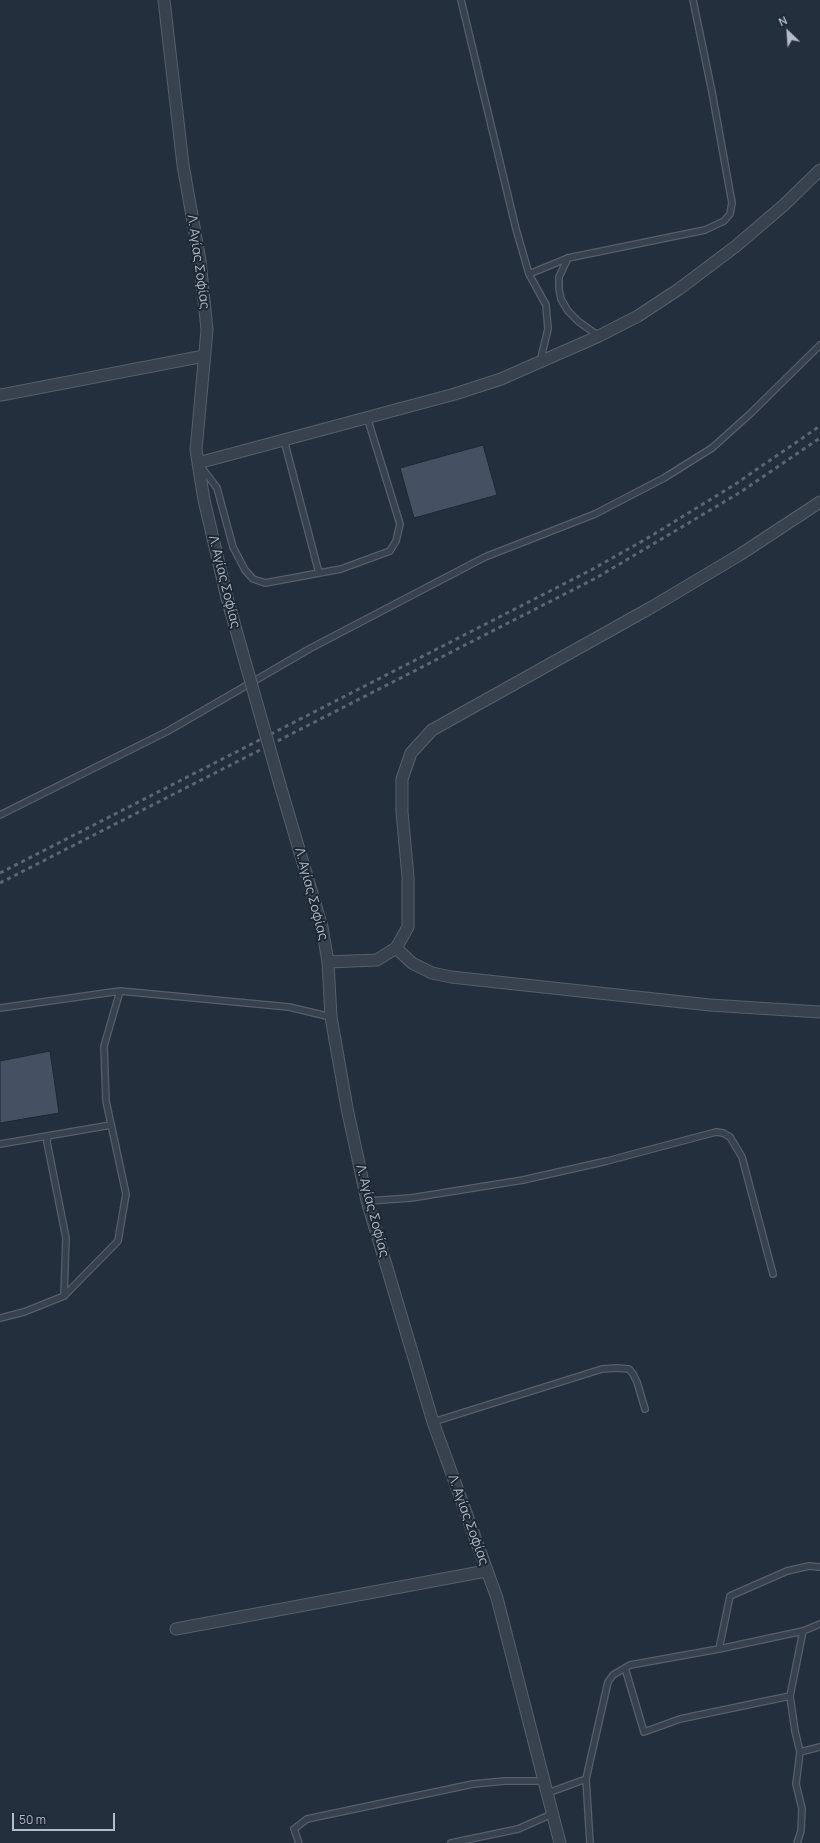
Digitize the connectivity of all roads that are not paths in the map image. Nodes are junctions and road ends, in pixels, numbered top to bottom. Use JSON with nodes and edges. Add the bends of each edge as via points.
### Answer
{"nodes":[{"id":1,"x":164,"y":0,"type":"edge"},
{"id":2,"x":461,"y":0,"type":"edge"},
{"id":3,"x":693,"y":0,"type":"edge"},
{"id":4,"x":820,"y":170,"type":"edge"},
{"id":5,"x":568,"y":258,"type":"junction"},
{"id":6,"x":529,"y":274,"type":"junction"},
{"id":7,"x":599,"y":336,"type":"junction"},
{"id":8,"x":820,"y":345,"type":"edge"},
{"id":9,"x":204,"y":356,"type":"junction"},
{"id":10,"x":540,"y":362,"type":"junction"},
{"id":11,"x":1,"y":395,"type":"edge"},
{"id":12,"x":367,"y":417,"type":"junction"},
{"id":13,"x":284,"y":440,"type":"junction"},
{"id":14,"x":198,"y":463,"type":"junction"},
{"id":15,"x":820,"y":502,"type":"edge"},
{"id":16,"x":319,"y":573,"type":"junction"},
{"id":17,"x":0,"y":815,"type":"edge"},
{"id":18,"x":396,"y":948,"type":"junction"},
{"id":19,"x":328,"y":962,"type":"junction"},
{"id":20,"x":120,"y":991,"type":"junction"},
{"id":21,"x":0,"y":1008,"type":"edge"},
{"id":22,"x":820,"y":1012,"type":"edge"},
{"id":23,"x":332,"y":1017,"type":"junction"},
{"id":24,"x":111,"y":1124,"type":"junction"},
{"id":25,"x":48,"y":1136,"type":"junction"},
{"id":26,"x":0,"y":1144,"type":"edge"},
{"id":27,"x":367,"y":1201,"type":"junction"},
{"id":28,"x":773,"y":1274,"type":"dead end"},
{"id":29,"x":64,"y":1296,"type":"junction"},
{"id":30,"x":0,"y":1318,"type":"edge"},
{"id":31,"x":645,"y":1409,"type":"dead end"},
{"id":32,"x":433,"y":1422,"type":"junction"},
{"id":33,"x":820,"y":1567,"type":"edge"},
{"id":34,"x":486,"y":1571,"type":"junction"},
{"id":35,"x":820,"y":1624,"type":"edge"},
{"id":36,"x":176,"y":1629,"type":"dead end"},
{"id":37,"x":803,"y":1631,"type":"junction"},
{"id":38,"x":719,"y":1649,"type":"junction"},
{"id":39,"x":625,"y":1668,"type":"junction"},
{"id":40,"x":790,"y":1696,"type":"junction"},
{"id":41,"x":820,"y":1747,"type":"edge"},
{"id":42,"x":800,"y":1752,"type":"junction"},
{"id":43,"x":586,"y":1780,"type":"junction"},
{"id":44,"x":544,"y":1781,"type":"junction"},
{"id":45,"x":548,"y":1793,"type":"junction"},
{"id":46,"x":552,"y":1814,"type":"junction"},
{"id":47,"x":299,"y":1843,"type":"edge"},
{"id":48,"x":451,"y":1843,"type":"edge"},
{"id":49,"x":560,"y":1843,"type":"edge"},
{"id":50,"x":590,"y":1843,"type":"edge"},
{"id":51,"x":797,"y":1843,"type":"edge"}],
"edges":[{"from":1,"to":9,"type":"street","name":"Λ. Αγίας Σοφίας","via":[[183,165],[200,261],[207,330]]},
{"from":2,"to":6,"type":"lane"},
{"from":3,"to":5,"type":"lane","via":[[732,203],[730,214],[724,221],[704,230]]},
{"from":4,"to":7,"type":"street","via":[[730,251],[638,316]]},
{"from":5,"to":6,"type":"lane"},
{"from":5,"to":7,"type":"lane","via":[[559,277],[561,299],[568,311]]},
{"from":6,"to":10,"type":"lane","via":[[546,305],[548,329]]},
{"from":7,"to":10,"type":"street"},
{"from":8,"to":17,"type":"lane","via":[[712,448],[664,478],[595,514],[485,557],[311,648],[168,731]]},
{"from":9,"to":11,"type":"street"},
{"from":9,"to":14,"type":"street","name":"Λ. Αγίας Σοφίας","via":[[196,450]]},
{"from":10,"to":12,"type":"street","via":[[501,379],[455,394]]},
{"from":12,"to":13,"type":"street"},
{"from":12,"to":16,"type":"lane","via":[[400,524],[396,541],[390,551],[341,569]]},
{"from":13,"to":14,"type":"street"},
{"from":13,"to":16,"type":"lane"},
{"from":14,"to":16,"type":"lane","via":[[217,488],[233,547],[245,570],[253,579],[265,583]]},
{"from":14,"to":19,"type":"street","name":"Λ. Αγίας Σοφίας","bridge":true,"via":[[227,598],[322,927]]},
{"from":15,"to":18,"type":"street","via":[[673,595],[432,730],[412,753],[402,779],[402,812],[408,877],[408,927]]},
{"from":18,"to":19,"type":"street","via":[[377,960]]},
{"from":18,"to":22,"type":"street","via":[[412,963],[432,973],[451,977],[710,1005]]},
{"from":19,"to":23,"type":"street","name":"Λ. Αγίας Σοφίας"},
{"from":20,"to":21,"type":"lane"},
{"from":20,"to":23,"type":"lane","via":[[289,1007]]},
{"from":20,"to":24,"type":"lane","via":[[104,1046],[106,1101]]},
{"from":23,"to":27,"type":"street","name":"Λ. Αγίας Σοφίας","via":[[347,1108]]},
{"from":24,"to":25,"type":"lane"},
{"from":24,"to":29,"type":"lane","via":[[126,1194],[118,1241]]},
{"from":25,"to":26,"type":"lane"},
{"from":25,"to":29,"type":"lane","via":[[47,1142],[66,1238]]},
{"from":27,"to":28,"type":"lane","via":[[411,1198],[523,1180],[716,1132],[723,1133],[730,1137],[742,1157]]},
{"from":27,"to":32,"type":"street","name":"Λ. Αγίας Σοφίας"},
{"from":29,"to":30,"type":"lane","via":[[24,1312]]},
{"from":31,"to":32,"type":"lane","via":[[633,1374],[629,1369],[617,1368],[602,1369]]},
{"from":32,"to":34,"type":"street","name":"Λ. Αγίας Σοφίας"},
{"from":33,"to":38,"type":"lane","via":[[809,1566],[787,1571],[730,1596]]},
{"from":34,"to":36,"type":"street"},
{"from":34,"to":44,"type":"street","name":"Λ. Αγίας Σοφίας","via":[[497,1598]]},
{"from":35,"to":37,"type":"lane"},
{"from":37,"to":38,"type":"lane"},
{"from":37,"to":40,"type":"lane"},
{"from":38,"to":39,"type":"lane"},
{"from":39,"to":40,"type":"lane","via":[[644,1732],[680,1719]]},
{"from":39,"to":43,"type":"lane","via":[[613,1675],[608,1682]]},
{"from":40,"to":42,"type":"lane"},
{"from":41,"to":42,"type":"lane"},
{"from":42,"to":51,"type":"lane","via":[[796,1784],[802,1808],[801,1831]]},
{"from":43,"to":45,"type":"lane"},
{"from":43,"to":50,"type":"lane"},
{"from":44,"to":45,"type":"street","name":"Λ. Αγίας Σοφίας"},
{"from":44,"to":47,"type":"lane","via":[[473,1784],[308,1819],[294,1829]]},
{"from":45,"to":46,"type":"street","name":"Λ. Αγίας Σοφίας"},
{"from":46,"to":48,"type":"lane","via":[[518,1829]]},
{"from":46,"to":49,"type":"street","name":"Λ. Αγίας Σοφίας"}]}
